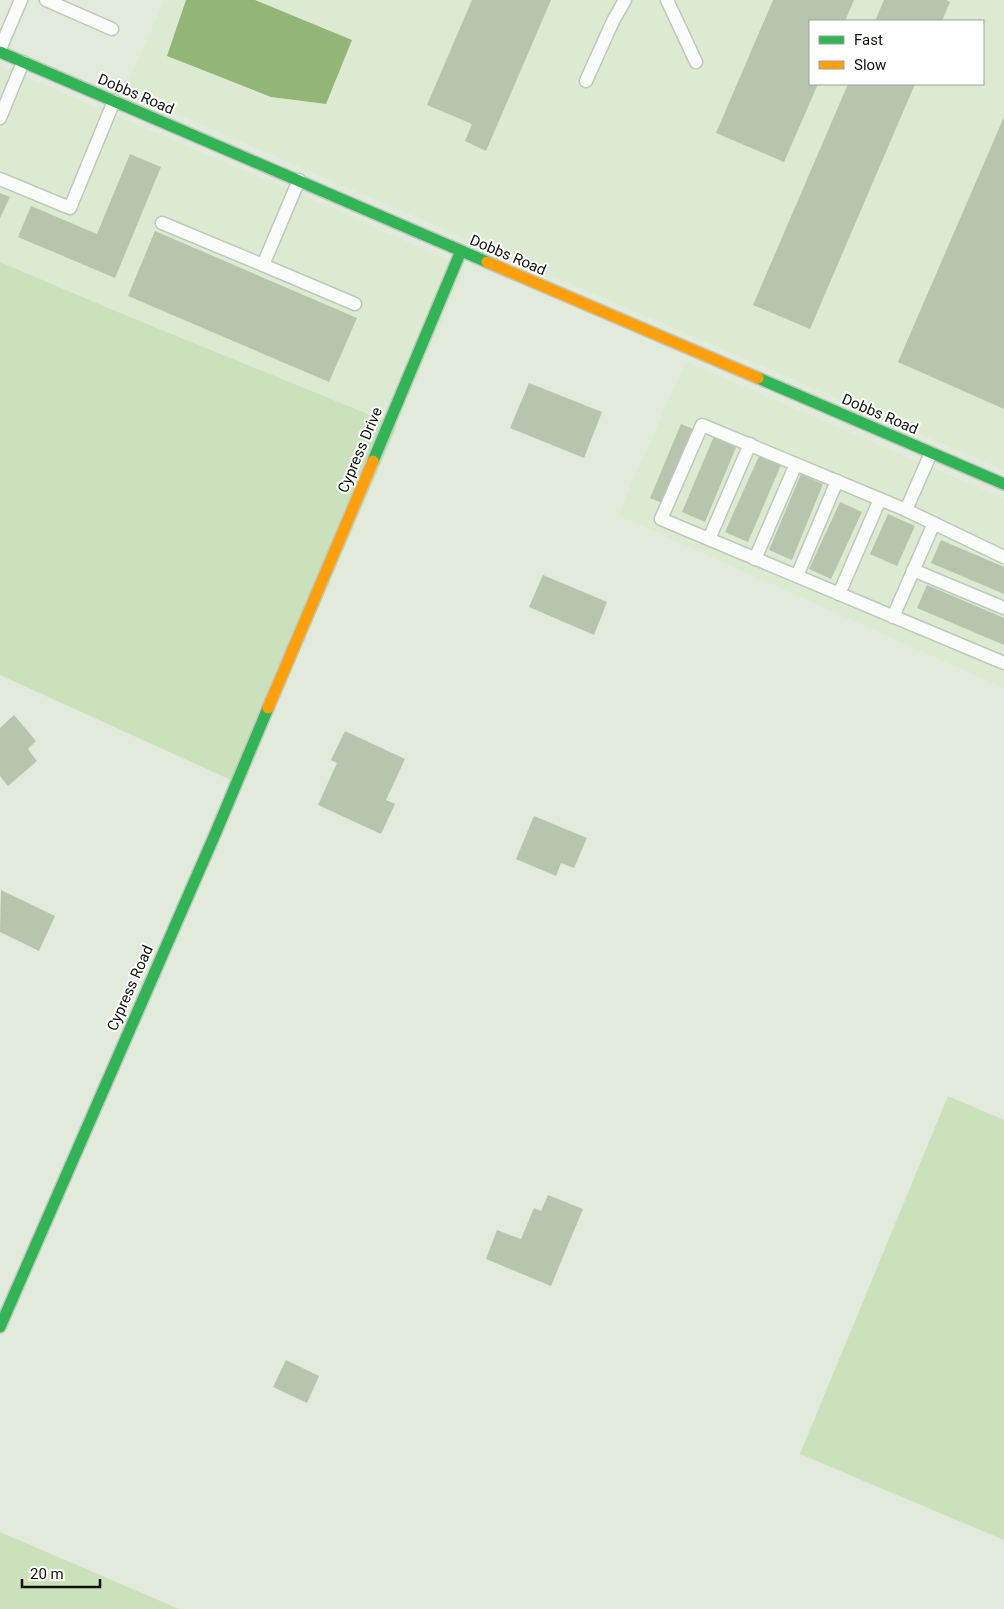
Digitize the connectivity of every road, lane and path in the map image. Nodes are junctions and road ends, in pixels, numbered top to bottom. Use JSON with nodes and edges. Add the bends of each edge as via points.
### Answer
{"nodes":[{"id":1,"x":21,"y":0,"type":"edge"},
{"id":2,"x":46,"y":0,"type":"edge"},
{"id":3,"x":625,"y":0,"type":"edge"},
{"id":4,"x":667,"y":0,"type":"edge"},
{"id":5,"x":112,"y":29,"type":"dead end"},
{"id":6,"x":0,"y":50,"type":"edge"},
{"id":7,"x":23,"y":62,"type":"junction"},
{"id":8,"x":696,"y":62,"type":"dead end"},
{"id":9,"x":586,"y":80,"type":"dead end"},
{"id":10,"x":114,"y":101,"type":"junction"},
{"id":11,"x":0,"y":118,"type":"edge"},
{"id":12,"x":0,"y":179,"type":"edge"},
{"id":13,"x":299,"y":180,"type":"junction"},
{"id":14,"x":162,"y":223,"type":"dead end"},
{"id":15,"x":461,"y":251,"type":"junction"},
{"id":16,"x":263,"y":265,"type":"junction"},
{"id":17,"x":355,"y":304,"type":"dead end"},
{"id":18,"x":750,"y":444,"type":"junction"},
{"id":19,"x":931,"y":452,"type":"junction"},
{"id":20,"x":796,"y":464,"type":"junction"},
{"id":21,"x":837,"y":481,"type":"junction"},
{"id":22,"x":1004,"y":484,"type":"edge"},
{"id":23,"x":880,"y":499,"type":"junction"},
{"id":24,"x":906,"y":510,"type":"junction"},
{"id":25,"x":934,"y":523,"type":"junction"},
{"id":26,"x":709,"y":539,"type":"junction"},
{"id":27,"x":1004,"y":557,"type":"edge"},
{"id":28,"x":756,"y":559,"type":"junction"},
{"id":29,"x":913,"y":570,"type":"junction"},
{"id":30,"x":797,"y":576,"type":"junction"},
{"id":31,"x":839,"y":594,"type":"junction"},
{"id":32,"x":1004,"y":608,"type":"edge"},
{"id":33,"x":894,"y":617,"type":"junction"},
{"id":34,"x":288,"y":661,"type":"joint"},
{"id":35,"x":1004,"y":663,"type":"edge"},
{"id":36,"x":0,"y":1327,"type":"edge"}],
"edges":[{"from":1,"to":6,"type":"lane"},
{"from":2,"to":5,"type":"lane"},
{"from":3,"to":9,"type":"lane"},
{"from":4,"to":8,"type":"lane"},
{"from":6,"to":7,"type":"street","name":"Dobbs Road"},
{"from":7,"to":10,"type":"street","name":"Dobbs Road"},
{"from":7,"to":11,"type":"lane"},
{"from":10,"to":12,"type":"lane","via":[[70,208]]},
{"from":10,"to":13,"type":"street","name":"Dobbs Road"},
{"from":13,"to":15,"type":"street","name":"Dobbs Road"},
{"from":13,"to":16,"type":"lane"},
{"from":14,"to":16,"type":"lane"},
{"from":15,"to":19,"type":"street","name":"Dobbs Road"},
{"from":15,"to":34,"type":"street","name":"Cypress Drive"},
{"from":16,"to":17,"type":"lane"},
{"from":18,"to":20,"type":"lane"},
{"from":18,"to":26,"type":"lane"},
{"from":18,"to":26,"type":"lane","via":[[702,425],[661,519]]},
{"from":19,"to":22,"type":"street","name":"Dobbs Road"},
{"from":19,"to":24,"type":"lane"},
{"from":20,"to":21,"type":"lane"},
{"from":20,"to":28,"type":"lane"},
{"from":21,"to":23,"type":"lane"},
{"from":21,"to":30,"type":"lane"},
{"from":23,"to":24,"type":"lane"},
{"from":23,"to":31,"type":"lane"},
{"from":24,"to":25,"type":"lane"},
{"from":25,"to":27,"type":"lane"},
{"from":25,"to":29,"type":"lane"},
{"from":26,"to":28,"type":"lane"},
{"from":28,"to":30,"type":"lane"},
{"from":29,"to":32,"type":"lane"},
{"from":29,"to":33,"type":"lane"},
{"from":30,"to":31,"type":"lane"},
{"from":31,"to":33,"type":"lane"},
{"from":33,"to":35,"type":"lane"},
{"from":34,"to":36,"type":"street","name":"Cypress Road"}]}
